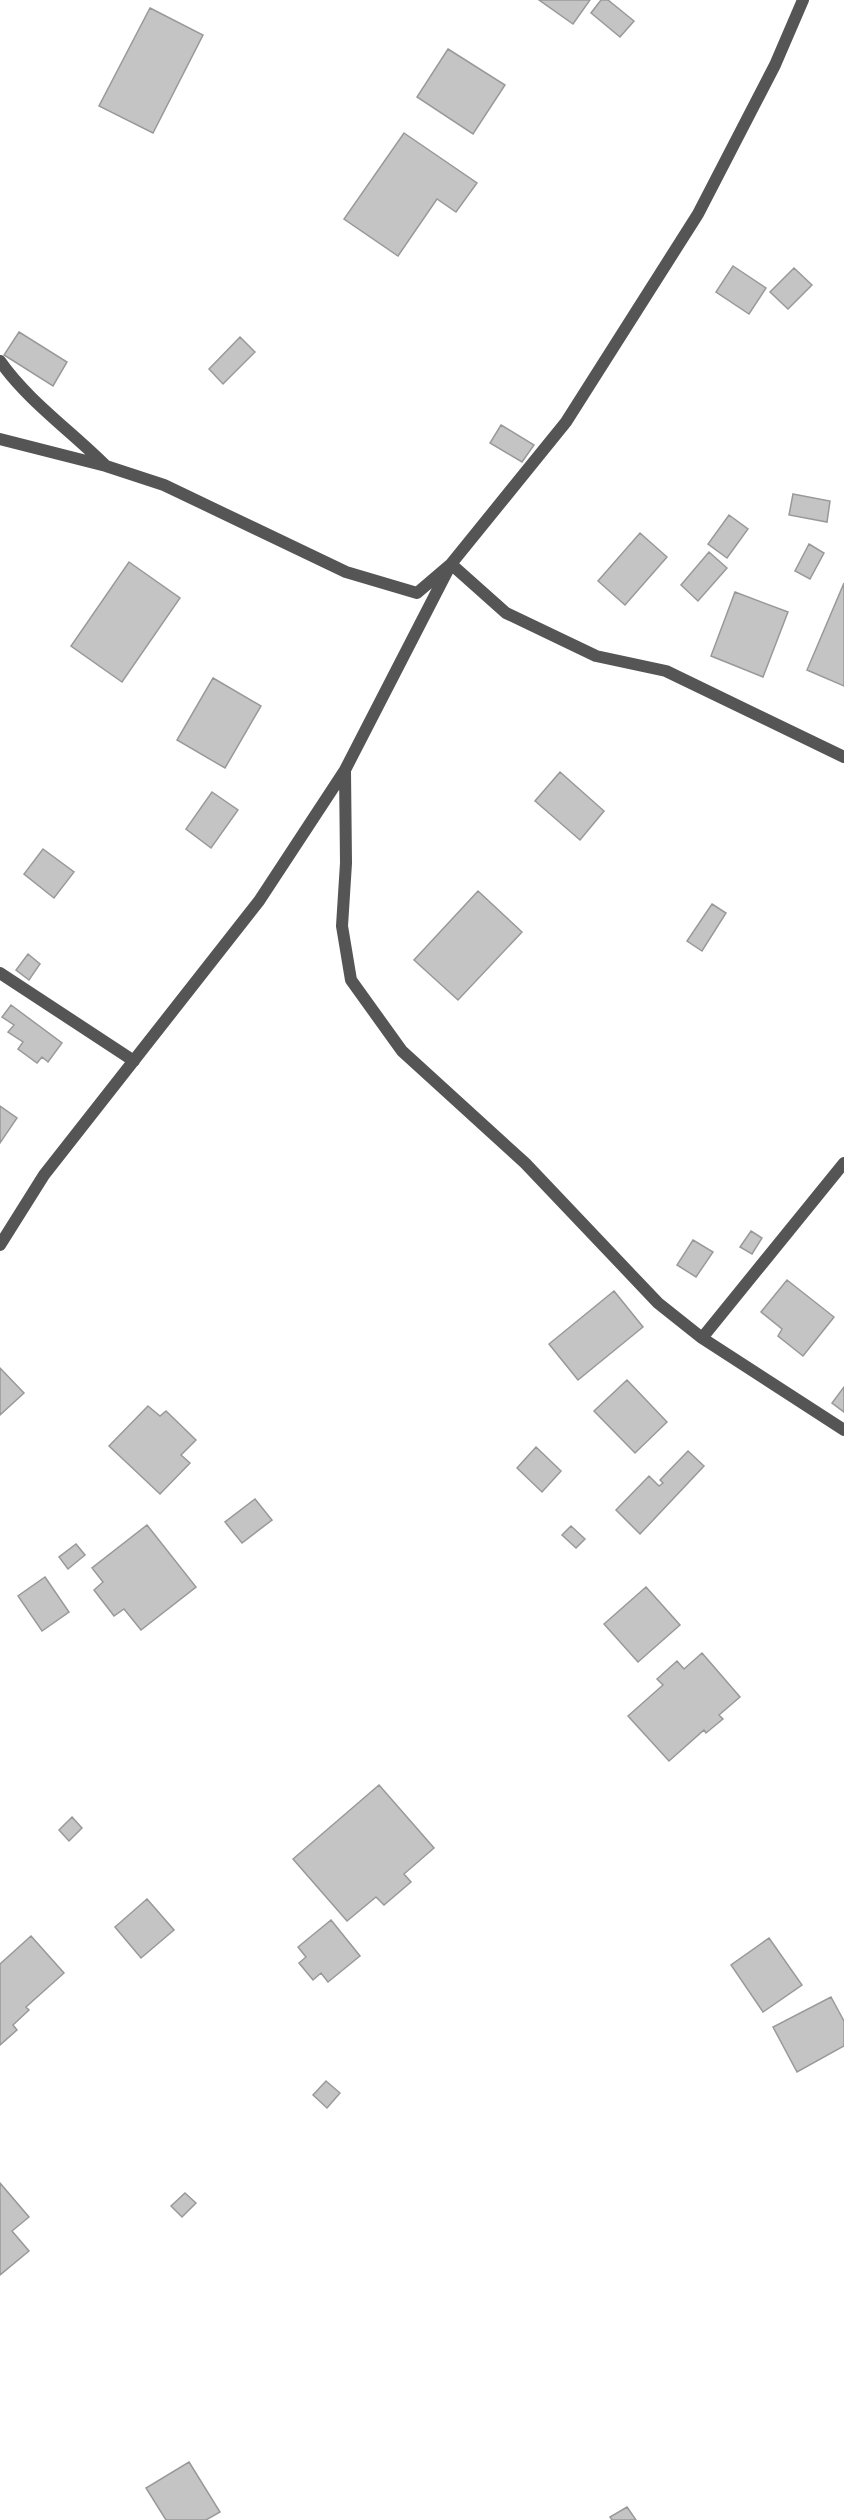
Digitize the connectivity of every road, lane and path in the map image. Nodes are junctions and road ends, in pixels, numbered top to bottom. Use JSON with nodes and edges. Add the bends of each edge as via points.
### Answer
{"nodes":[{"id":1,"x":803,"y":0,"type":"edge"},
{"id":2,"x":0,"y":361,"type":"edge"},
{"id":3,"x":0,"y":439,"type":"edge"},
{"id":4,"x":106,"y":466,"type":"junction"},
{"id":5,"x":451,"y":564,"type":"junction"},
{"id":6,"x":844,"y":757,"type":"edge"},
{"id":7,"x":345,"y":770,"type":"junction"},
{"id":8,"x":0,"y":973,"type":"edge"},
{"id":9,"x":134,"y":1061,"type":"junction"},
{"id":10,"x":844,"y":1163,"type":"edge"},
{"id":11,"x":0,"y":1245,"type":"edge"},
{"id":12,"x":702,"y":1338,"type":"junction"},
{"id":13,"x":844,"y":1430,"type":"edge"}],
"edges":[{"from":1,"to":5,"type":"street","via":[[775,65],[698,214],[566,422]]},
{"from":2,"to":4,"type":"street","via":[[16,383]]},
{"from":3,"to":4,"type":"street"},
{"from":4,"to":5,"type":"street","via":[[164,485],[346,572],[417,593]]},
{"from":5,"to":6,"type":"street","via":[[506,614],[596,656],[666,670]]},
{"from":5,"to":7,"type":"street"},
{"from":7,"to":9,"type":"street","via":[[260,901]]},
{"from":7,"to":12,"type":"street","via":[[342,926],[351,980],[402,1051],[525,1163],[658,1303]]},
{"from":8,"to":9,"type":"street"},
{"from":9,"to":11,"type":"street","via":[[44,1174]]},
{"from":10,"to":12,"type":"street"},
{"from":12,"to":13,"type":"street"}]}
